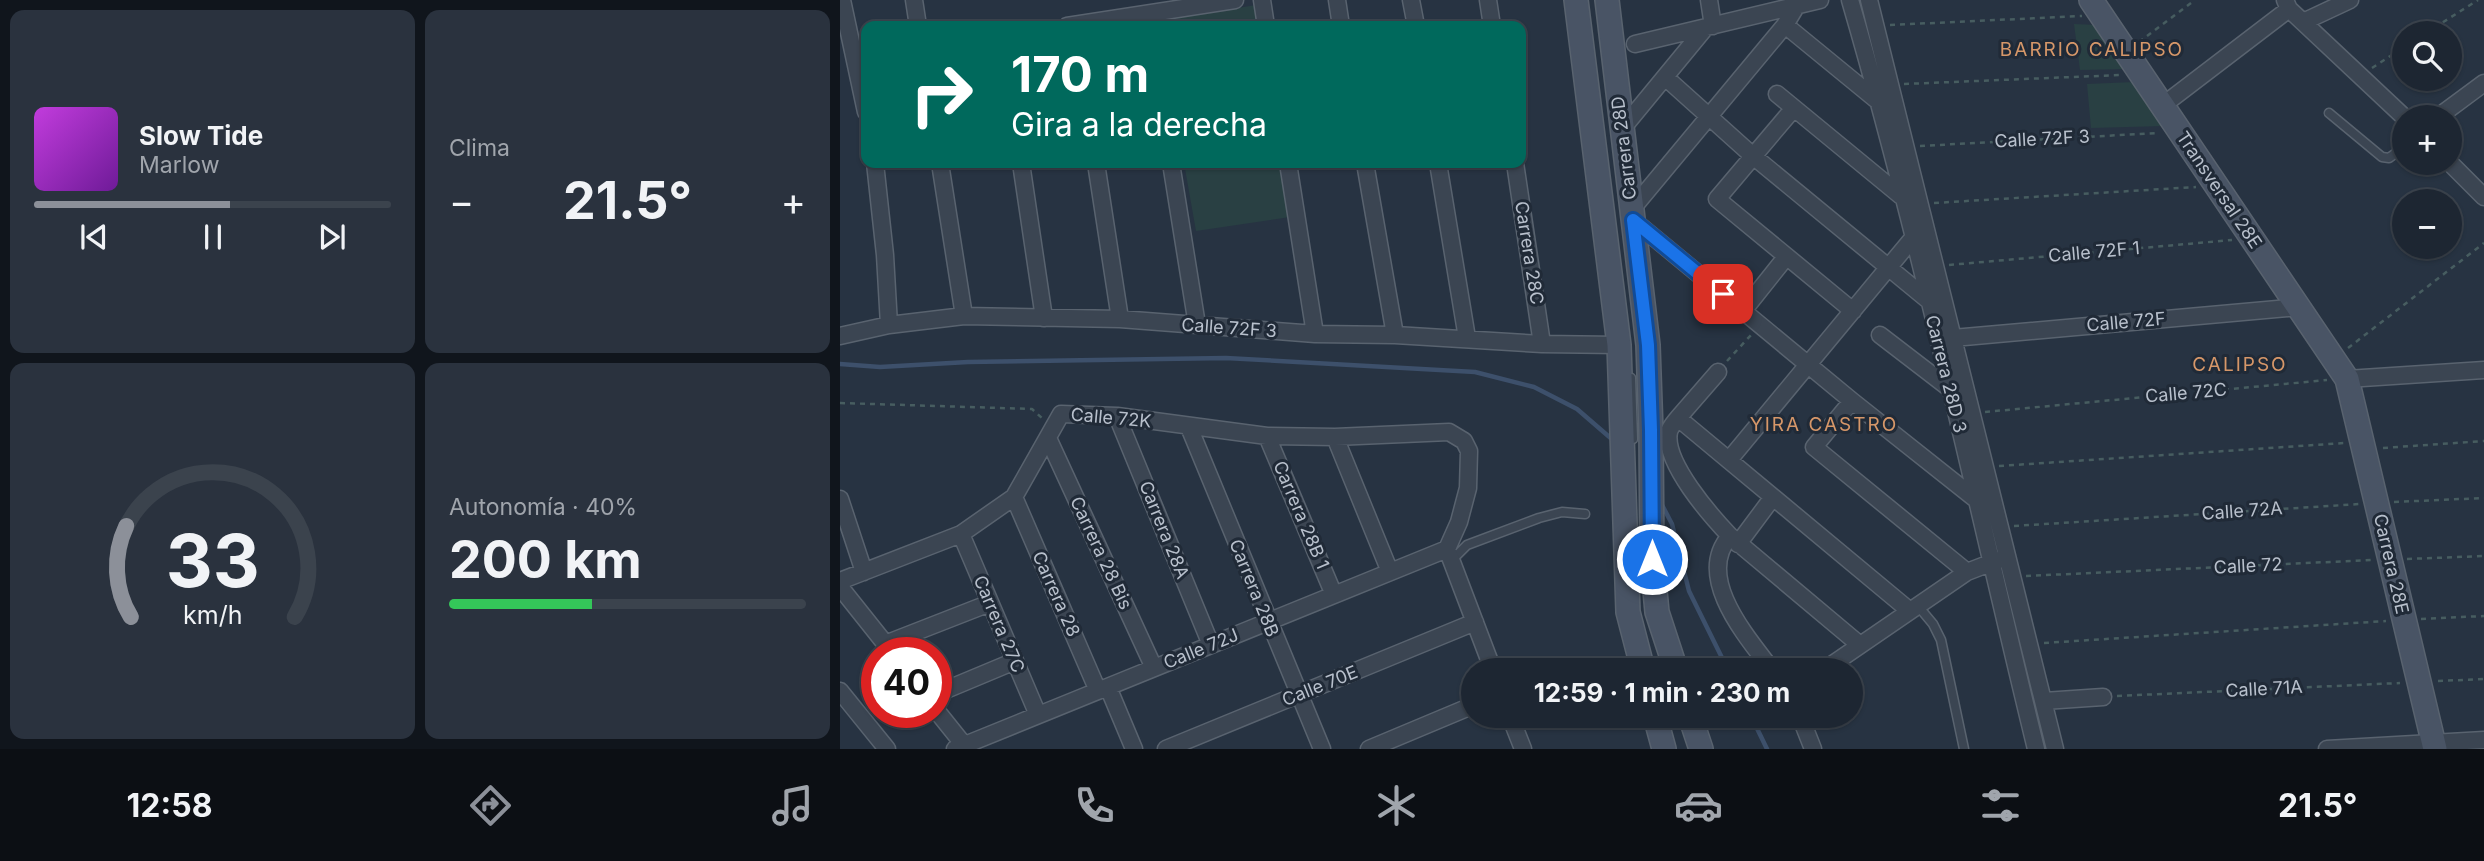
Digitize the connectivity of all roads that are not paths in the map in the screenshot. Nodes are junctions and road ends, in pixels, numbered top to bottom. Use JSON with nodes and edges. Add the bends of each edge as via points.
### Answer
{"nodes":[{"id":1,"x":842,"y":0,"type":"edge"},
{"id":2,"x":914,"y":0,"type":"edge"},
{"id":3,"x":1235,"y":0,"type":"edge"},
{"id":4,"x":1262,"y":0,"type":"edge"},
{"id":5,"x":1337,"y":0,"type":"edge"},
{"id":6,"x":1411,"y":0,"type":"edge"},
{"id":7,"x":1488,"y":0,"type":"edge"},
{"id":8,"x":1576,"y":0,"type":"edge"},
{"id":9,"x":1584,"y":0,"type":"edge"},
{"id":10,"x":1599,"y":0,"type":"edge"},
{"id":11,"x":1607,"y":0,"type":"edge"},
{"id":12,"x":1709,"y":0,"type":"edge"},
{"id":13,"x":1820,"y":0,"type":"edge"},
{"id":14,"x":1850,"y":0,"type":"edge"},
{"id":15,"x":1869,"y":0,"type":"edge"},
{"id":16,"x":2350,"y":0,"type":"edge"},
{"id":17,"x":1797,"y":3,"type":"edge"},
{"id":18,"x":2287,"y":5,"type":"edge"},
{"id":19,"x":2096,"y":8,"type":"edge"},
{"id":20,"x":1148,"y":20,"type":"edge"},
{"id":21,"x":917,"y":21,"type":"edge"},
{"id":22,"x":1265,"y":21,"type":"edge"},
{"id":23,"x":1340,"y":21,"type":"edge"},
{"id":24,"x":1415,"y":21,"type":"edge"},
{"id":25,"x":1491,"y":21,"type":"edge"},
{"id":26,"x":2303,"y":22,"type":"junction"},
{"id":27,"x":1785,"y":25,"type":"junction"},
{"id":28,"x":1709,"y":26,"type":"junction"},
{"id":29,"x":1591,"y":38,"type":"dead end"},
{"id":30,"x":1635,"y":44,"type":"dead end"},
{"id":31,"x":1665,"y":77,"type":"junction"},
{"id":32,"x":2484,"y":83,"type":"edge"},
{"id":33,"x":861,"y":89,"type":"edge"},
{"id":34,"x":1777,"y":94,"type":"dead end"},
{"id":35,"x":1880,"y":102,"type":"junction"},
{"id":36,"x":2454,"y":105,"type":"edge"},
{"id":37,"x":2162,"y":106,"type":"junction"},
{"id":38,"x":2392,"y":106,"type":"edge"},
{"id":39,"x":1794,"y":108,"type":"junction"},
{"id":40,"x":2329,"y":113,"type":"dead end"},
{"id":41,"x":1709,"y":117,"type":"junction"},
{"id":42,"x":1622,"y":129,"type":"junction"},
{"id":43,"x":1753,"y":156,"type":"junction"},
{"id":44,"x":2392,"y":156,"type":"edge"},
{"id":45,"x":876,"y":168,"type":"edge"},
{"id":46,"x":941,"y":168,"type":"edge"},
{"id":47,"x":1022,"y":168,"type":"edge"},
{"id":48,"x":1097,"y":168,"type":"edge"},
{"id":49,"x":1172,"y":168,"type":"edge"},
{"id":50,"x":1289,"y":168,"type":"edge"},
{"id":51,"x":1366,"y":168,"type":"edge"},
{"id":52,"x":1439,"y":168,"type":"edge"},
{"id":53,"x":1516,"y":168,"type":"edge"},
{"id":54,"x":2462,"y":175,"type":"edge"},
{"id":55,"x":1902,"y":196,"type":"junction"},
{"id":56,"x":2484,"y":197,"type":"edge"},
{"id":57,"x":1632,"y":215,"type":"junction"},
{"id":58,"x":1912,"y":239,"type":"junction"},
{"id":59,"x":1786,"y":257,"type":"junction"},
{"id":60,"x":1887,"y":268,"type":"junction"},
{"id":61,"x":1928,"y":300,"type":"junction"},
{"id":62,"x":2299,"y":307,"type":"junction"},
{"id":63,"x":1743,"y":311,"type":"junction"},
{"id":64,"x":1853,"y":311,"type":"junction"},
{"id":65,"x":964,"y":316,"type":"junction"},
{"id":66,"x":1044,"y":318,"type":"junction"},
{"id":67,"x":1120,"y":319,"type":"junction"},
{"id":68,"x":889,"y":325,"type":"junction"},
{"id":69,"x":1197,"y":325,"type":"junction"},
{"id":70,"x":1314,"y":334,"type":"junction"},
{"id":71,"x":1395,"y":334,"type":"junction"},
{"id":72,"x":1880,"y":335,"type":"dead end"},
{"id":73,"x":840,"y":336,"type":"edge"},
{"id":74,"x":1467,"y":338,"type":"junction"},
{"id":75,"x":1953,"y":338,"type":"junction"},
{"id":76,"x":1542,"y":344,"type":"junction"},
{"id":77,"x":1619,"y":345,"type":"junction"},
{"id":78,"x":1808,"y":365,"type":"junction"},
{"id":79,"x":2484,"y":370,"type":"edge"},
{"id":80,"x":1631,"y":372,"type":"dead end"},
{"id":81,"x":1718,"y":372,"type":"road end"},
{"id":82,"x":2347,"y":379,"type":"junction"},
{"id":83,"x":1949,"y":388,"type":"junction"},
{"id":84,"x":1852,"y":401,"type":"junction"},
{"id":85,"x":1627,"y":406,"type":"junction"},
{"id":86,"x":1117,"y":416,"type":"junction"},
{"id":87,"x":1678,"y":418,"type":"junction"},
{"id":88,"x":1647,"y":426,"type":"junction"},
{"id":89,"x":1189,"y":427,"type":"junction"},
{"id":90,"x":1051,"y":433,"type":"junction"},
{"id":91,"x":1267,"y":436,"type":"junction"},
{"id":92,"x":1335,"y":437,"type":"junction"},
{"id":93,"x":1633,"y":452,"type":"dead end"},
{"id":94,"x":1729,"y":460,"type":"junction"},
{"id":95,"x":1633,"y":466,"type":"dead end"},
{"id":96,"x":1981,"y":491,"type":"junction"},
{"id":97,"x":1014,"y":497,"type":"junction"},
{"id":98,"x":1773,"y":498,"type":"junction"},
{"id":99,"x":840,"y":499,"type":"edge"},
{"id":100,"x":1585,"y":514,"type":"dead end"},
{"id":101,"x":1633,"y":529,"type":"junction"},
{"id":102,"x":961,"y":534,"type":"junction"},
{"id":103,"x":1734,"y":540,"type":"junction"},
{"id":104,"x":1647,"y":553,"type":"junction"},
{"id":105,"x":1449,"y":555,"type":"junction"},
{"id":106,"x":2007,"y":558,"type":"junction"},
{"id":107,"x":1990,"y":562,"type":"junction"},
{"id":108,"x":864,"y":572,"type":"junction"},
{"id":109,"x":1390,"y":572,"type":"junction"},
{"id":110,"x":1967,"y":572,"type":"junction"},
{"id":111,"x":840,"y":581,"type":"edge"},
{"id":112,"x":1645,"y":586,"type":"dead end"},
{"id":113,"x":840,"y":587,"type":"edge"},
{"id":114,"x":1334,"y":595,"type":"junction"},
{"id":115,"x":990,"y":603,"type":"junction"},
{"id":116,"x":1914,"y":609,"type":"junction"},
{"id":117,"x":1268,"y":622,"type":"junction"},
{"id":118,"x":1475,"y":622,"type":"junction"},
{"id":119,"x":880,"y":637,"type":"edge"},
{"id":120,"x":914,"y":637,"type":"edge"},
{"id":121,"x":1211,"y":645,"type":"junction"},
{"id":122,"x":1860,"y":645,"type":"junction"},
{"id":123,"x":1647,"y":647,"type":"dead end"},
{"id":124,"x":1488,"y":658,"type":"edge"},
{"id":125,"x":1640,"y":658,"type":"edge"},
{"id":126,"x":1672,"y":658,"type":"edge"},
{"id":127,"x":1764,"y":658,"type":"edge"},
{"id":128,"x":1841,"y":658,"type":"edge"},
{"id":129,"x":1015,"y":661,"type":"junction"},
{"id":130,"x":1154,"y":668,"type":"junction"},
{"id":131,"x":952,"y":687,"type":"edge"},
{"id":132,"x":1103,"y":689,"type":"junction"},
{"id":133,"x":840,"y":691,"type":"edge"},
{"id":134,"x":1299,"y":695,"type":"junction"},
{"id":135,"x":2103,"y":697,"type":"road end"},
{"id":136,"x":2044,"y":701,"type":"junction"},
{"id":137,"x":1461,"y":710,"type":"edge"},
{"id":138,"x":1038,"y":715,"type":"junction"},
{"id":139,"x":948,"y":728,"type":"edge"},
{"id":140,"x":1515,"y":728,"type":"edge"},
{"id":141,"x":1658,"y":728,"type":"edge"},
{"id":142,"x":1694,"y":728,"type":"edge"},
{"id":143,"x":1805,"y":728,"type":"edge"},
{"id":144,"x":2484,"y":740,"type":"edge"},
{"id":145,"x":2434,"y":746,"type":"edge"},
{"id":146,"x":960,"y":747,"type":"edge"},
{"id":147,"x":887,"y":749,"type":"edge"},
{"id":148,"x":1133,"y":749,"type":"edge"},
{"id":149,"x":1166,"y":749,"type":"edge"},
{"id":150,"x":1322,"y":749,"type":"edge"},
{"id":151,"x":1369,"y":749,"type":"edge"},
{"id":152,"x":1523,"y":749,"type":"edge"},
{"id":153,"x":1664,"y":749,"type":"edge"},
{"id":154,"x":1701,"y":749,"type":"edge"},
{"id":155,"x":1814,"y":749,"type":"edge"},
{"id":156,"x":1964,"y":749,"type":"edge"},
{"id":157,"x":2036,"y":749,"type":"edge"},
{"id":158,"x":2055,"y":749,"type":"edge"},
{"id":159,"x":2327,"y":749,"type":"edge"}],
"edges":[{"from":1,"to":33,"type":"street"},
{"from":2,"to":21,"type":"street"},
{"from":3,"to":20,"type":"street"},
{"from":4,"to":22,"type":"street"},
{"from":5,"to":23,"type":"street"},
{"from":6,"to":24,"type":"street"},
{"from":7,"to":25,"type":"street"},
{"from":8,"to":77,"type":"street","name":"Carrera 28D"},
{"from":9,"to":29,"type":"lane"},
{"from":10,"to":88,"type":"lane"},
{"from":11,"to":42,"type":"street","name":"Carrera 28D"},
{"from":12,"to":28,"type":"street"},
{"from":13,"to":17,"type":"street"},
{"from":14,"to":35,"type":"street","name":"Carrera 28D 3"},
{"from":15,"to":75,"type":"street","name":"Carrera 28D 3"},
{"from":16,"to":26,"type":"street"},
{"from":17,"to":27,"type":"street"},
{"from":17,"to":28,"type":"street"},
{"from":18,"to":26,"type":"street"},
{"from":18,"to":37,"type":"street"},
{"from":19,"to":37,"type":"street","name":"Transversal 28E"},
{"from":26,"to":38,"type":"street"},
{"from":27,"to":35,"type":"street"},
{"from":27,"to":41,"type":"street"},
{"from":28,"to":30,"type":"street"},
{"from":28,"to":31,"type":"street"},
{"from":31,"to":41,"type":"street"},
{"from":31,"to":42,"type":"street"},
{"from":32,"to":36,"type":"street"},
{"from":34,"to":39,"type":"street"},
{"from":35,"to":55,"type":"street","name":"Carrera 28D 3"},
{"from":37,"to":62,"type":"street","name":"Transversal 28E"},
{"from":39,"to":43,"type":"street"},
{"from":39,"to":55,"type":"street"},
{"from":40,"to":44,"type":"lane","via":[[2382,157]]},
{"from":41,"to":43,"type":"street"},
{"from":41,"to":57,"type":"street"},
{"from":42,"to":57,"type":"street","name":"Carrera 28D"},
{"from":43,"to":59,"type":"street","via":[[1717,199]]},
{"from":43,"to":60,"type":"street"},
{"from":45,"to":68,"type":"street"},
{"from":46,"to":65,"type":"street"},
{"from":47,"to":66,"type":"street"},
{"from":48,"to":67,"type":"street"},
{"from":49,"to":69,"type":"street"},
{"from":50,"to":70,"type":"street"},
{"from":51,"to":71,"type":"street"},
{"from":52,"to":74,"type":"street"},
{"from":53,"to":76,"type":"street","name":"Carrera 28C"},
{"from":54,"to":56,"type":"street"},
{"from":55,"to":58,"type":"street","name":"Carrera 28D 3"},
{"from":57,"to":63,"type":"street"},
{"from":57,"to":88,"type":"street","name":"Carrera 28D","via":[[1648,345]]},
{"from":58,"to":60,"type":"street"},
{"from":58,"to":61,"type":"street","name":"Carrera 28D 3"},
{"from":59,"to":63,"type":"street"},
{"from":59,"to":64,"type":"street"},
{"from":60,"to":61,"type":"street"},
{"from":60,"to":64,"type":"street"},
{"from":61,"to":83,"type":"street","name":"Carrera 28D 3"},
{"from":62,"to":75,"type":"street","name":"Calle 72F"},
{"from":62,"to":82,"type":"street","name":"Transversal 28E"},
{"from":63,"to":78,"type":"street"},
{"from":64,"to":78,"type":"street"},
{"from":65,"to":66,"type":"street","name":"Calle 72F 3"},
{"from":65,"to":68,"type":"street","name":"Calle 72F 3"},
{"from":66,"to":67,"type":"street","name":"Calle 72F 3"},
{"from":67,"to":69,"type":"street","name":"Calle 72F 3"},
{"from":68,"to":73,"type":"street","name":"Calle 72F 3"},
{"from":69,"to":70,"type":"street","name":"Calle 72F 3"},
{"from":70,"to":71,"type":"street","name":"Calle 72F 3"},
{"from":71,"to":74,"type":"street","name":"Calle 72F 3"},
{"from":72,"to":83,"type":"street"},
{"from":74,"to":76,"type":"street","name":"Calle 72F 3"},
{"from":75,"to":96,"type":"street","name":"Carrera 28D 3","via":[[1985,467]]},
{"from":76,"to":77,"type":"street","name":"Calle 72F 3"},
{"from":77,"to":85,"type":"street","name":"Carrera 28D"},
{"from":78,"to":84,"type":"street"},
{"from":78,"to":94,"type":"street"},
{"from":79,"to":82,"type":"street"},
{"from":80,"to":85,"type":"lane"},
{"from":81,"to":87,"type":"street"},
{"from":82,"to":145,"type":"street","name":"Carrera 28E"},
{"from":83,"to":96,"type":"street","name":"Carrera 28D 3"},
{"from":84,"to":96,"type":"street"},
{"from":84,"to":110,"type":"street","via":[[1814,447]]},
{"from":85,"to":93,"type":"lane"},
{"from":85,"to":101,"type":"street","name":"Carrera 28D"},
{"from":86,"to":89,"type":"street","name":"Calle 72K"},
{"from":86,"to":90,"type":"street","name":"Calle 72K","via":[[1061,414]]},
{"from":86,"to":121,"type":"street","name":"Carrera 28A"},
{"from":87,"to":94,"type":"street"},
{"from":87,"to":103,"type":"street","via":[[1669,430],[1670,445],[1683,475],[1700,503]]},
{"from":88,"to":101,"type":"lane"},
{"from":88,"to":104,"type":"street","name":"Carrera 28D"},
{"from":89,"to":91,"type":"street","name":"Calle 72K"},
{"from":89,"to":117,"type":"street","name":"Carrera 28B"},
{"from":90,"to":97,"type":"street","name":"Calle 72K"},
{"from":90,"to":130,"type":"street","name":"Carrera 28 Bis"},
{"from":91,"to":92,"type":"street","name":"Calle 72K"},
{"from":91,"to":114,"type":"street","name":"Carrera 28B 1"},
{"from":92,"to":105,"type":"street","name":"Calle 72K","via":[[1449,432],[1464,441],[1469,451],[1468,488]]},
{"from":92,"to":109,"type":"street"},
{"from":94,"to":98,"type":"street"},
{"from":95,"to":101,"type":"lane"},
{"from":96,"to":106,"type":"street","name":"Carrera 28D 3","via":[[2000,527]]},
{"from":96,"to":107,"type":"street","name":"Carrera 28D 3"},
{"from":97,"to":102,"type":"street","name":"Calle 72K"},
{"from":97,"to":132,"type":"street","name":"Carrera 28"},
{"from":98,"to":103,"type":"street"},
{"from":98,"to":116,"type":"street"},
{"from":99,"to":108,"type":"street"},
{"from":100,"to":105,"type":"lane","via":[[1562,512],[1539,518]]},
{"from":101,"to":123,"type":"lane","via":[[1638,612]]},
{"from":101,"to":125,"type":"street","name":"Carrera 28D","via":[[1628,612]]},
{"from":102,"to":108,"type":"street","name":"Calle 72K"},
{"from":102,"to":115,"type":"street","name":"Carrera 27C"},
{"from":103,"to":122,"type":"street"},
{"from":103,"to":127,"type":"street","via":[[1724,543],[1717,577],[1723,598]]},
{"from":104,"to":112,"type":"lane"},
{"from":104,"to":126,"type":"street","name":"Carrera 28D","via":[[1657,612]]},
{"from":105,"to":109,"type":"street","name":"Calle 72J"},
{"from":105,"to":118,"type":"street"},
{"from":106,"to":107,"type":"street"},
{"from":106,"to":136,"type":"street","name":"Carrera 28D 3"},
{"from":107,"to":110,"type":"street"},
{"from":107,"to":157,"type":"street","name":"Carrera 28D 3"},
{"from":108,"to":111,"type":"street","name":"Calle 72K"},
{"from":109,"to":114,"type":"street","name":"Calle 72J"},
{"from":110,"to":116,"type":"street"},
{"from":113,"to":119,"type":"street"},
{"from":114,"to":117,"type":"street","name":"Calle 72J"},
{"from":115,"to":120,"type":"street"},
{"from":115,"to":129,"type":"street","name":"Carrera 27C"},
{"from":116,"to":122,"type":"street"},
{"from":116,"to":156,"type":"lane","via":[[1933,624],[1941,640]]},
{"from":117,"to":121,"type":"street","name":"Calle 72J"},
{"from":117,"to":134,"type":"street","name":"Carrera 28B"},
{"from":118,"to":124,"type":"street"},
{"from":118,"to":134,"type":"street","name":"Calle 70E"},
{"from":121,"to":130,"type":"street","name":"Calle 72J"},
{"from":122,"to":128,"type":"street"},
{"from":129,"to":131,"type":"street"},
{"from":129,"to":138,"type":"street","name":"Carrera 27C"},
{"from":130,"to":132,"type":"street","name":"Calle 72J"},
{"from":132,"to":138,"type":"street","name":"Calle 72J"},
{"from":132,"to":148,"type":"street","name":"Carrera 28"},
{"from":133,"to":147,"type":"street"},
{"from":134,"to":149,"type":"street","name":"Calle 70E"},
{"from":134,"to":150,"type":"street","name":"Carrera 28B"},
{"from":135,"to":136,"type":"street"},
{"from":136,"to":158,"type":"street","name":"Carrera 28D 3"},
{"from":137,"to":151,"type":"street"},
{"from":138,"to":146,"type":"street","name":"Calle 72J"},
{"from":139,"to":146,"type":"street"},
{"from":140,"to":152,"type":"street"},
{"from":141,"to":153,"type":"street"},
{"from":142,"to":154,"type":"street"},
{"from":143,"to":155,"type":"street"},
{"from":144,"to":145,"type":"street"},
{"from":145,"to":159,"type":"street"}]}
